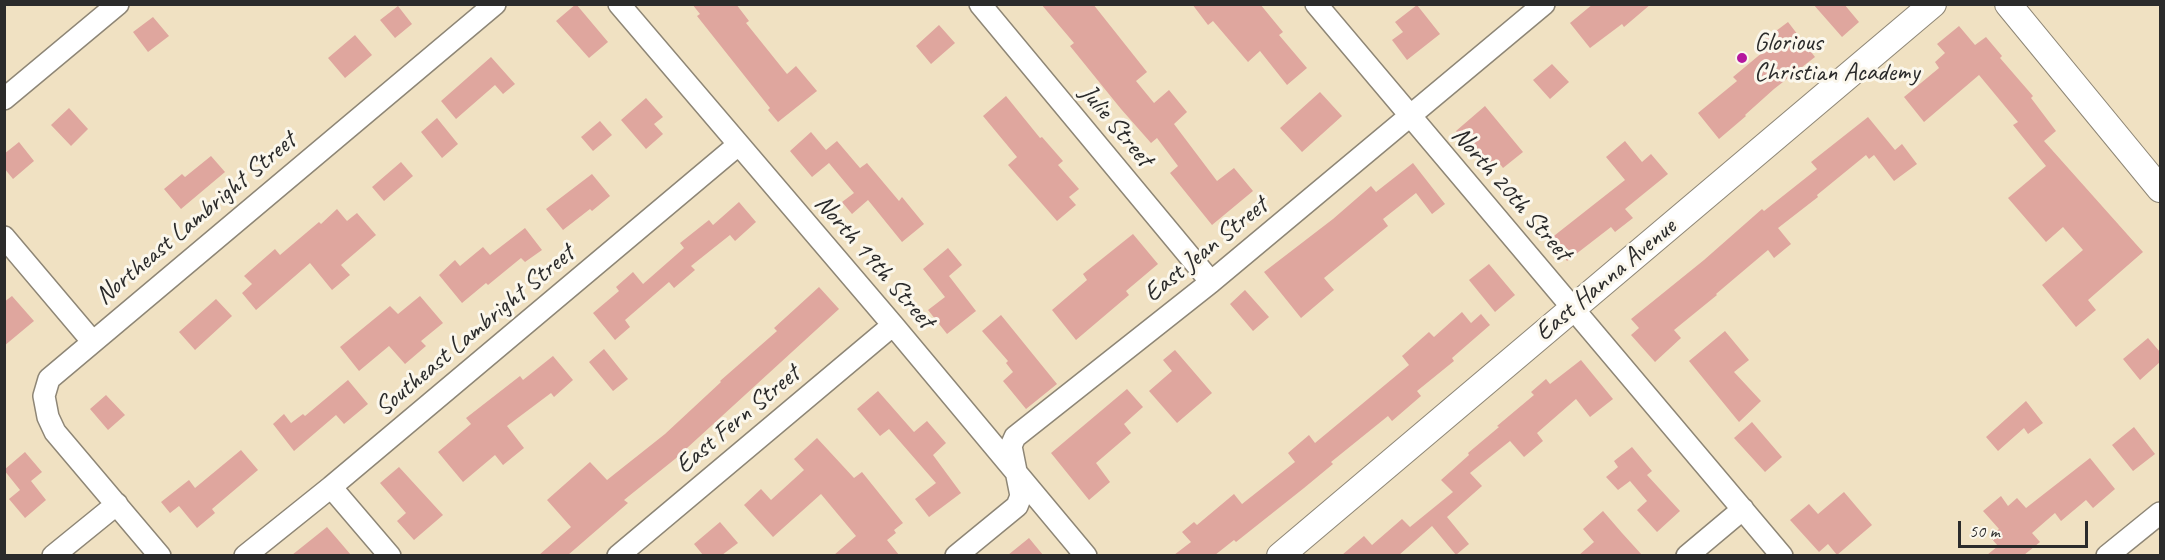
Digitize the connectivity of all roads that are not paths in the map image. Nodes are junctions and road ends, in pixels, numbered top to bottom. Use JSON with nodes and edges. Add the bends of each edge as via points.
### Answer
{"nodes":[{"id":1,"x":118,"y":4,"type":"edge"},
{"id":2,"x":495,"y":4,"type":"edge"},
{"id":3,"x":619,"y":4,"type":"edge"},
{"id":4,"x":980,"y":4,"type":"edge"},
{"id":5,"x":1316,"y":4,"type":"edge"},
{"id":6,"x":1544,"y":4,"type":"edge"},
{"id":7,"x":1933,"y":4,"type":"edge"},
{"id":8,"x":2008,"y":4,"type":"edge"},
{"id":9,"x":4,"y":99,"type":"edge"},
{"id":10,"x":1409,"y":117,"type":"junction"},
{"id":11,"x":738,"y":145,"type":"junction"},
{"id":12,"x":2160,"y":189,"type":"edge"},
{"id":13,"x":4,"y":237,"type":"edge"},
{"id":14,"x":1211,"y":282,"type":"junction"},
{"id":15,"x":1573,"y":307,"type":"junction"},
{"id":16,"x":893,"y":325,"type":"junction"},
{"id":17,"x":92,"y":341,"type":"junction"},
{"id":18,"x":1014,"y":470,"type":"junction"},
{"id":19,"x":331,"y":487,"type":"junction"},
{"id":20,"x":117,"y":504,"type":"junction"},
{"id":21,"x":1743,"y":509,"type":"junction"},
{"id":22,"x":2160,"y":513,"type":"edge"},
{"id":23,"x":53,"y":555,"type":"edge"},
{"id":24,"x":160,"y":555,"type":"edge"},
{"id":25,"x":245,"y":555,"type":"edge"},
{"id":26,"x":390,"y":555,"type":"edge"},
{"id":27,"x":618,"y":555,"type":"edge"},
{"id":28,"x":956,"y":555,"type":"edge"},
{"id":29,"x":1086,"y":555,"type":"edge"},
{"id":30,"x":1280,"y":555,"type":"edge"},
{"id":31,"x":1687,"y":555,"type":"edge"},
{"id":32,"x":1782,"y":555,"type":"edge"},
{"id":33,"x":2107,"y":555,"type":"edge"}],
"edges":[{"from":1,"to":9,"type":"street"},
{"from":2,"to":17,"type":"street","name":"Northeast Lambright Street"},
{"from":3,"to":11,"type":"street","name":"North 19th Street"},
{"from":4,"to":14,"type":"street","name":"Julie Street"},
{"from":5,"to":10,"type":"street","name":"North 20th Street"},
{"from":6,"to":10,"type":"street","name":"East Jean Street"},
{"from":7,"to":15,"type":"street","name":"East Hanna Avenue"},
{"from":8,"to":12,"type":"street"},
{"from":10,"to":14,"type":"street","name":"East Jean Street"},
{"from":10,"to":15,"type":"street","name":"North 20th Street"},
{"from":11,"to":16,"type":"street","name":"North 19th Street"},
{"from":11,"to":19,"type":"street","name":"Southeast Lambright Street"},
{"from":13,"to":17,"type":"street"},
{"from":14,"to":18,"type":"street","name":"East Jean Street","via":[[1015,437],[1011,446]]},
{"from":15,"to":21,"type":"street","name":"North 20th Street"},
{"from":15,"to":30,"type":"street","name":"East Hanna Avenue"},
{"from":16,"to":18,"type":"street","name":"North 19th Street"},
{"from":16,"to":27,"type":"street","name":"East Fern Street"},
{"from":17,"to":20,"type":"street","name":"Northeast Lambright Street","via":[[49,380],[44,396],[56,432]]},
{"from":18,"to":28,"type":"street","name":"East Jean Street","via":[[1021,496],[1017,506]]},
{"from":18,"to":29,"type":"street","name":"North 19th Street"},
{"from":19,"to":25,"type":"street","name":"Southeast Lambright Street"},
{"from":19,"to":26,"type":"street"},
{"from":20,"to":23,"type":"street"},
{"from":20,"to":24,"type":"street"},
{"from":21,"to":31,"type":"street"},
{"from":21,"to":32,"type":"street","name":"North 20th Street"},
{"from":22,"to":33,"type":"street"}]}
